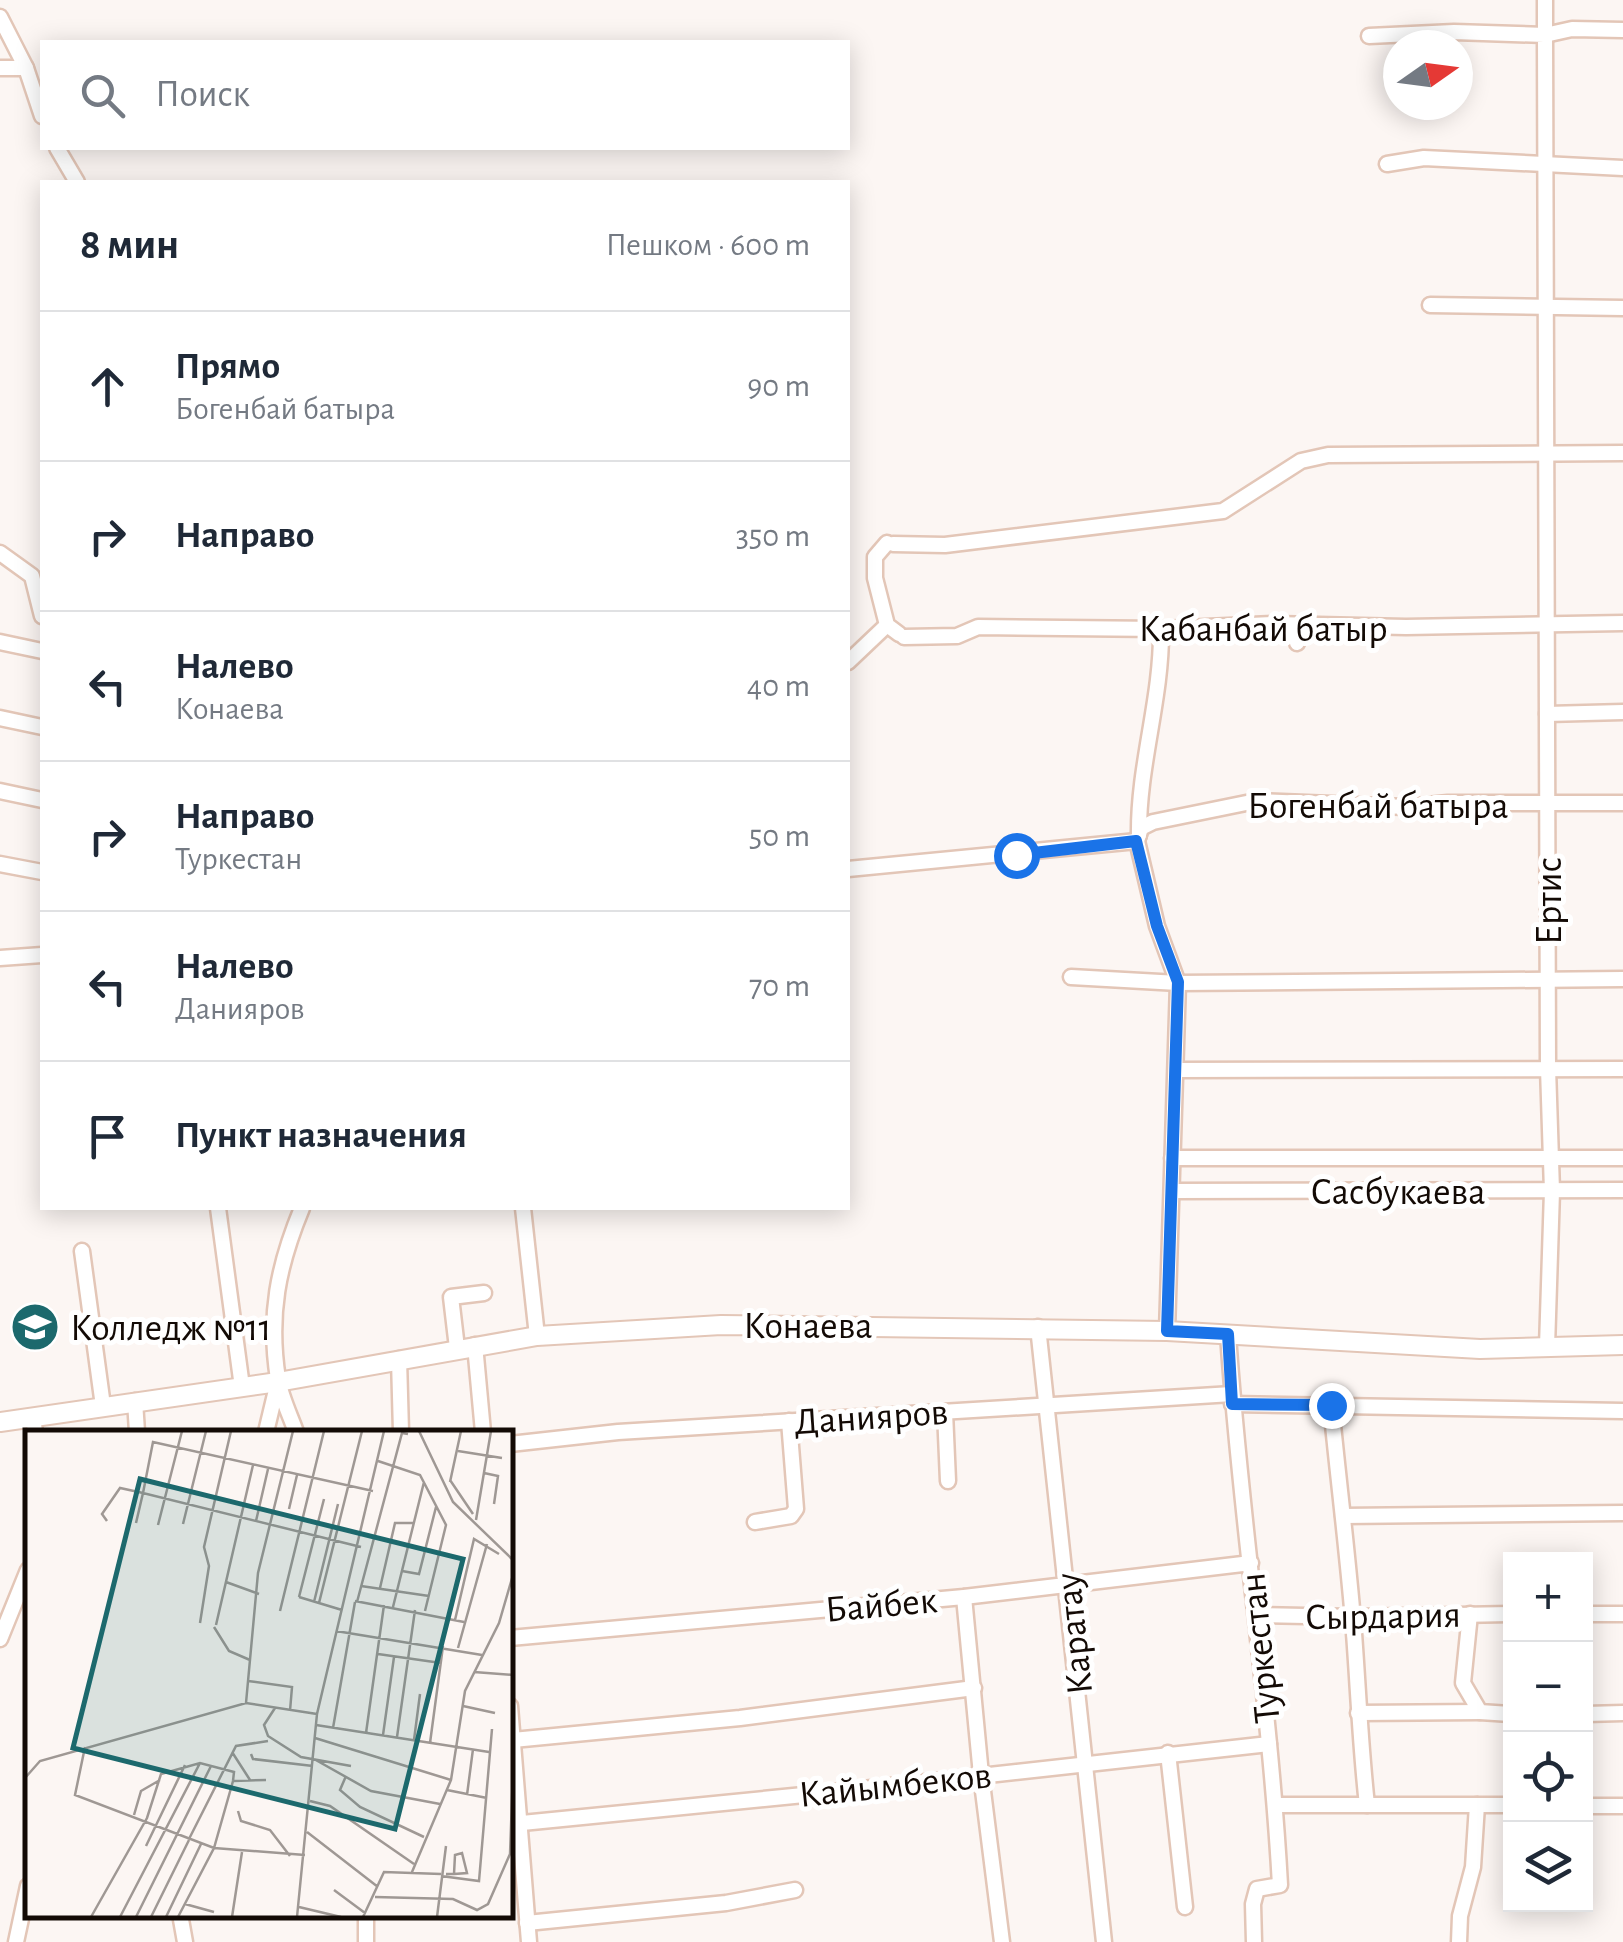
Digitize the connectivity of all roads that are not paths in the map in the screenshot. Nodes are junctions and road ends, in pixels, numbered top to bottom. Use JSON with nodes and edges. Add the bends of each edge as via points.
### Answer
{"nodes":[{"id":1,"x":1545,"y":0,"type":"edge"},
{"id":2,"x":0,"y":17,"type":"edge"},
{"id":3,"x":1623,"y":30,"type":"edge"},
{"id":4,"x":1546,"y":35,"type":"junction"},
{"id":5,"x":1368,"y":36,"type":"dead end"},
{"id":6,"x":0,"y":68,"type":"edge"},
{"id":7,"x":26,"y":68,"type":"junction"},
{"id":8,"x":40,"y":110,"type":"edge"},
{"id":9,"x":58,"y":150,"type":"edge"},
{"id":10,"x":1387,"y":164,"type":"dead end"},
{"id":11,"x":1544,"y":165,"type":"junction"},
{"id":12,"x":1623,"y":168,"type":"edge"},
{"id":13,"x":76,"y":180,"type":"edge"},
{"id":14,"x":1430,"y":305,"type":"dead end"},
{"id":15,"x":1548,"y":306,"type":"junction"},
{"id":16,"x":1623,"y":308,"type":"edge"},
{"id":17,"x":1623,"y":452,"type":"edge"},
{"id":18,"x":1547,"y":454,"type":"junction"},
{"id":19,"x":0,"y":552,"type":"edge"},
{"id":20,"x":40,"y":608,"type":"edge"},
{"id":21,"x":1623,"y":623,"type":"edge"},
{"id":22,"x":1295,"y":624,"type":"junction"},
{"id":23,"x":1548,"y":625,"type":"junction"},
{"id":24,"x":1161,"y":629,"type":"junction"},
{"id":25,"x":897,"y":632,"type":"junction"},
{"id":26,"x":0,"y":642,"type":"edge"},
{"id":27,"x":1297,"y":643,"type":"dead end"},
{"id":28,"x":40,"y":651,"type":"edge"},
{"id":29,"x":850,"y":661,"type":"edge"},
{"id":30,"x":1623,"y":712,"type":"edge"},
{"id":31,"x":1547,"y":714,"type":"junction"},
{"id":32,"x":0,"y":718,"type":"edge"},
{"id":33,"x":40,"y":726,"type":"edge"},
{"id":34,"x":0,"y":790,"type":"edge"},
{"id":35,"x":40,"y":800,"type":"edge"},
{"id":36,"x":1623,"y":803,"type":"edge"},
{"id":37,"x":1548,"y":804,"type":"junction"},
{"id":38,"x":1138,"y":838,"type":"junction"},
{"id":39,"x":0,"y":864,"type":"edge"},
{"id":40,"x":850,"y":868,"type":"edge"},
{"id":41,"x":40,"y":872,"type":"edge"},
{"id":42,"x":40,"y":955,"type":"edge"},
{"id":43,"x":0,"y":958,"type":"edge"},
{"id":44,"x":1072,"y":977,"type":"dead end"},
{"id":45,"x":1549,"y":978,"type":"junction"},
{"id":46,"x":1623,"y":978,"type":"edge"},
{"id":47,"x":1178,"y":982,"type":"junction"},
{"id":48,"x":1548,"y":1068,"type":"junction"},
{"id":49,"x":1623,"y":1068,"type":"edge"},
{"id":50,"x":1176,"y":1070,"type":"junction"},
{"id":51,"x":1551,"y":1157,"type":"junction"},
{"id":52,"x":1172,"y":1158,"type":"junction"},
{"id":53,"x":1623,"y":1158,"type":"edge"},
{"id":54,"x":1623,"y":1190,"type":"edge"},
{"id":55,"x":1172,"y":1191,"type":"junction"},
{"id":56,"x":1552,"y":1191,"type":"junction"},
{"id":57,"x":218,"y":1210,"type":"edge"},
{"id":58,"x":301,"y":1210,"type":"edge"},
{"id":59,"x":523,"y":1210,"type":"edge"},
{"id":60,"x":82,"y":1251,"type":"dead end"},
{"id":61,"x":484,"y":1294,"type":"dead end"},
{"id":62,"x":1038,"y":1327,"type":"junction"},
{"id":63,"x":1167,"y":1331,"type":"junction"},
{"id":64,"x":1228,"y":1334,"type":"junction"},
{"id":65,"x":537,"y":1336,"type":"junction"},
{"id":66,"x":1623,"y":1345,"type":"edge"},
{"id":67,"x":466,"y":1346,"type":"junction"},
{"id":68,"x":1548,"y":1348,"type":"junction"},
{"id":69,"x":399,"y":1359,"type":"junction"},
{"id":70,"x":278,"y":1382,"type":"junction"},
{"id":71,"x":242,"y":1387,"type":"junction"},
{"id":72,"x":1232,"y":1399,"type":"junction"},
{"id":73,"x":136,"y":1401,"type":"junction"},
{"id":74,"x":1331,"y":1405,"type":"junction"},
{"id":75,"x":104,"y":1406,"type":"junction"},
{"id":76,"x":1048,"y":1406,"type":"junction"},
{"id":77,"x":1623,"y":1411,"type":"edge"},
{"id":78,"x":945,"y":1412,"type":"junction"},
{"id":79,"x":0,"y":1422,"type":"edge"},
{"id":80,"x":790,"y":1422,"type":"junction"},
{"id":81,"x":34,"y":1424,"type":"edge"},
{"id":82,"x":136,"y":1430,"type":"edge"},
{"id":83,"x":266,"y":1430,"type":"edge"},
{"id":84,"x":295,"y":1430,"type":"edge"},
{"id":85,"x":401,"y":1430,"type":"edge"},
{"id":86,"x":483,"y":1430,"type":"edge"},
{"id":87,"x":512,"y":1444,"type":"edge"},
{"id":88,"x":948,"y":1481,"type":"dead end"},
{"id":89,"x":1623,"y":1513,"type":"edge"},
{"id":90,"x":1343,"y":1516,"type":"junction"},
{"id":91,"x":755,"y":1522,"type":"dead end"},
{"id":92,"x":1251,"y":1563,"type":"junction"},
{"id":93,"x":25,"y":1577,"type":"edge"},
{"id":94,"x":1068,"y":1584,"type":"junction"},
{"id":95,"x":964,"y":1597,"type":"junction"},
{"id":96,"x":1470,"y":1614,"type":"junction"},
{"id":97,"x":1503,"y":1614,"type":"edge"},
{"id":98,"x":1593,"y":1614,"type":"edge"},
{"id":99,"x":1623,"y":1614,"type":"edge"},
{"id":100,"x":1256,"y":1615,"type":"junction"},
{"id":101,"x":1353,"y":1618,"type":"junction"},
{"id":102,"x":512,"y":1638,"type":"edge"},
{"id":103,"x":0,"y":1639,"type":"edge"},
{"id":104,"x":974,"y":1688,"type":"junction"},
{"id":105,"x":1358,"y":1712,"type":"junction"},
{"id":106,"x":1480,"y":1712,"type":"junction"},
{"id":107,"x":1623,"y":1713,"type":"edge"},
{"id":108,"x":1503,"y":1714,"type":"edge"},
{"id":109,"x":1593,"y":1714,"type":"edge"},
{"id":110,"x":512,"y":1723,"type":"edge"},
{"id":111,"x":514,"y":1740,"type":"junction"},
{"id":112,"x":1269,"y":1744,"type":"junction"},
{"id":113,"x":1168,"y":1754,"type":"junction"},
{"id":114,"x":1086,"y":1763,"type":"junction"},
{"id":115,"x":981,"y":1776,"type":"junction"},
{"id":116,"x":1276,"y":1805,"type":"junction"},
{"id":117,"x":1367,"y":1805,"type":"junction"},
{"id":118,"x":1477,"y":1805,"type":"junction"},
{"id":119,"x":1503,"y":1806,"type":"edge"},
{"id":120,"x":1593,"y":1806,"type":"edge"},
{"id":121,"x":1623,"y":1806,"type":"edge"},
{"id":122,"x":522,"y":1823,"type":"junction"},
{"id":123,"x":796,"y":1890,"type":"dead end"},
{"id":124,"x":25,"y":1900,"type":"edge"},
{"id":125,"x":1185,"y":1907,"type":"dead end"},
{"id":126,"x":181,"y":1917,"type":"edge"},
{"id":127,"x":527,"y":1923,"type":"junction"},
{"id":128,"x":16,"y":1942,"type":"edge"},
{"id":129,"x":185,"y":1942,"type":"edge"},
{"id":130,"x":529,"y":1942,"type":"edge"},
{"id":131,"x":1002,"y":1942,"type":"edge"},
{"id":132,"x":1104,"y":1942,"type":"edge"},
{"id":133,"x":1254,"y":1942,"type":"edge"},
{"id":134,"x":1459,"y":1942,"type":"edge"}],
"edges":[{"from":1,"to":4,"type":"street","name":"Ертис"},
{"from":2,"to":7,"type":"street"},
{"from":3,"to":4,"type":"street"},
{"from":4,"to":5,"type":"street"},
{"from":4,"to":11,"type":"street","name":"Ертис"},
{"from":6,"to":7,"type":"street"},
{"from":7,"to":8,"type":"street"},
{"from":9,"to":13,"type":"street"},
{"from":10,"to":11,"type":"street","via":[[1424,158]]},
{"from":11,"to":12,"type":"street"},
{"from":11,"to":15,"type":"street","name":"Ертис"},
{"from":14,"to":15,"type":"street"},
{"from":15,"to":16,"type":"street"},
{"from":15,"to":18,"type":"street","name":"Ертис"},
{"from":17,"to":18,"type":"street"},
{"from":18,"to":23,"type":"street","name":"Ертис"},
{"from":18,"to":25,"type":"street","via":[[1328,455],[1301,461],[1223,512],[945,546],[890,543],[876,557],[875,578]]},
{"from":19,"to":20,"type":"street","via":[[32,576]]},
{"from":21,"to":23,"type":"street","name":"Кабанбай батыр"},
{"from":22,"to":23,"type":"street","name":"Кабанбай батыр"},
{"from":22,"to":24,"type":"street","name":"Кабанбай батыр"},
{"from":22,"to":27,"type":"street"},
{"from":23,"to":31,"type":"street","name":"Ертис"},
{"from":24,"to":25,"type":"street","name":"Кабанбай батыр"},
{"from":24,"to":38,"type":"street"},
{"from":25,"to":29,"type":"street"},
{"from":26,"to":28,"type":"street"},
{"from":30,"to":31,"type":"street"},
{"from":31,"to":37,"type":"street","name":"Ертис"},
{"from":32,"to":33,"type":"street"},
{"from":34,"to":35,"type":"street"},
{"from":36,"to":37,"type":"street","name":"Богенбай батыра"},
{"from":37,"to":38,"type":"street","name":"Богенбай батыра","via":[[1256,801],[1153,822]]},
{"from":37,"to":45,"type":"street","name":"Ертис"},
{"from":38,"to":40,"type":"street","name":"Богенбай батыра"},
{"from":38,"to":47,"type":"street","via":[[1157,926]]},
{"from":39,"to":41,"type":"street"},
{"from":42,"to":43,"type":"street"},
{"from":44,"to":47,"type":"street"},
{"from":45,"to":46,"type":"street"},
{"from":45,"to":47,"type":"street"},
{"from":45,"to":48,"type":"street","name":"Ертис"},
{"from":47,"to":50,"type":"street"},
{"from":48,"to":49,"type":"street"},
{"from":48,"to":50,"type":"street"},
{"from":48,"to":51,"type":"street","name":"Ертис"},
{"from":50,"to":52,"type":"street"},
{"from":51,"to":52,"type":"street","name":"Сасбукаева"},
{"from":51,"to":53,"type":"street","name":"Сасбукаева"},
{"from":51,"to":56,"type":"street","name":"Ертис"},
{"from":52,"to":55,"type":"street"},
{"from":54,"to":56,"type":"street","name":"Сасбукаева"},
{"from":55,"to":56,"type":"street","name":"Сасбукаева"},
{"from":55,"to":63,"type":"street"},
{"from":56,"to":68,"type":"street","name":"Ертис"},
{"from":57,"to":71,"type":"street"},
{"from":58,"to":70,"type":"street","via":[[274,1304]]},
{"from":59,"to":65,"type":"street"},
{"from":60,"to":75,"type":"street"},
{"from":61,"to":67,"type":"street","via":[[451,1298]]},
{"from":62,"to":63,"type":"main road","name":"Конаева"},
{"from":62,"to":65,"type":"main road","name":"Конаева","via":[[721,1325]]},
{"from":62,"to":76,"type":"street","name":"Каратау"},
{"from":63,"to":64,"type":"main road","name":"Конаева"},
{"from":64,"to":68,"type":"main road","name":"Конаева"},
{"from":64,"to":72,"type":"street","name":"Туркестан"},
{"from":65,"to":67,"type":"main road","name":"Конаева"},
{"from":66,"to":68,"type":"main road","name":"Конаева"},
{"from":67,"to":69,"type":"main road","name":"Конаева"},
{"from":67,"to":86,"type":"street"},
{"from":69,"to":70,"type":"main road","name":"Конаева"},
{"from":69,"to":85,"type":"street"},
{"from":70,"to":71,"type":"main road","name":"Конаева"},
{"from":70,"to":83,"type":"street"},
{"from":70,"to":84,"type":"street"},
{"from":71,"to":73,"type":"main road","name":"Конаева"},
{"from":72,"to":74,"type":"street","name":"Данияров"},
{"from":72,"to":76,"type":"street","name":"Данияров"},
{"from":72,"to":92,"type":"street","name":"Туркестан"},
{"from":73,"to":75,"type":"main road","name":"Конаева"},
{"from":73,"to":82,"type":"street"},
{"from":74,"to":77,"type":"street","name":"Данияров"},
{"from":74,"to":90,"type":"street"},
{"from":75,"to":81,"type":"main road","name":"Конаева"},
{"from":76,"to":78,"type":"street","name":"Данияров"},
{"from":76,"to":94,"type":"street","name":"Каратау"},
{"from":78,"to":80,"type":"street","name":"Данияров"},
{"from":78,"to":88,"type":"street"},
{"from":79,"to":81,"type":"main road","name":"Конаева"},
{"from":80,"to":87,"type":"street","name":"Данияров"},
{"from":80,"to":91,"type":"street","via":[[796,1509]]},
{"from":89,"to":90,"type":"street"},
{"from":90,"to":101,"type":"street"},
{"from":92,"to":94,"type":"street","name":"Байбек"},
{"from":92,"to":100,"type":"street","name":"Туркестан"},
{"from":93,"to":103,"type":"street"},
{"from":94,"to":95,"type":"street","name":"Байбек"},
{"from":94,"to":114,"type":"street","name":"Каратау"},
{"from":95,"to":102,"type":"street","name":"Байбек"},
{"from":95,"to":104,"type":"street"},
{"from":96,"to":97,"type":"street","name":"Сырдария"},
{"from":96,"to":101,"type":"street","name":"Сырдария"},
{"from":96,"to":106,"type":"street","via":[[1462,1683]]},
{"from":98,"to":99,"type":"street"},
{"from":100,"to":101,"type":"street","name":"Сырдария"},
{"from":100,"to":112,"type":"street","name":"Туркестан"},
{"from":101,"to":105,"type":"street"},
{"from":104,"to":111,"type":"street"},
{"from":104,"to":115,"type":"street"},
{"from":105,"to":106,"type":"street"},
{"from":105,"to":117,"type":"street"},
{"from":106,"to":108,"type":"street"},
{"from":107,"to":109,"type":"street"},
{"from":110,"to":111,"type":"street"},
{"from":111,"to":122,"type":"street"},
{"from":112,"to":113,"type":"street","name":"Кайымбеков"},
{"from":112,"to":116,"type":"street","name":"Туркестан"},
{"from":113,"to":114,"type":"street","name":"Кайымбеков"},
{"from":113,"to":125,"type":"street"},
{"from":114,"to":115,"type":"street","name":"Кайымбеков"},
{"from":114,"to":132,"type":"street","name":"Каратау"},
{"from":115,"to":122,"type":"street","name":"Кайымбеков"},
{"from":115,"to":131,"type":"street"},
{"from":116,"to":117,"type":"street"},
{"from":116,"to":133,"type":"street","name":"Туркестан","via":[[1280,1885],[1257,1889]]},
{"from":117,"to":118,"type":"street"},
{"from":118,"to":119,"type":"street"},
{"from":118,"to":134,"type":"street"},
{"from":120,"to":121,"type":"street"},
{"from":122,"to":127,"type":"street"},
{"from":123,"to":127,"type":"street"},
{"from":124,"to":128,"type":"street"},
{"from":126,"to":129,"type":"street"},
{"from":127,"to":130,"type":"street"}]}
